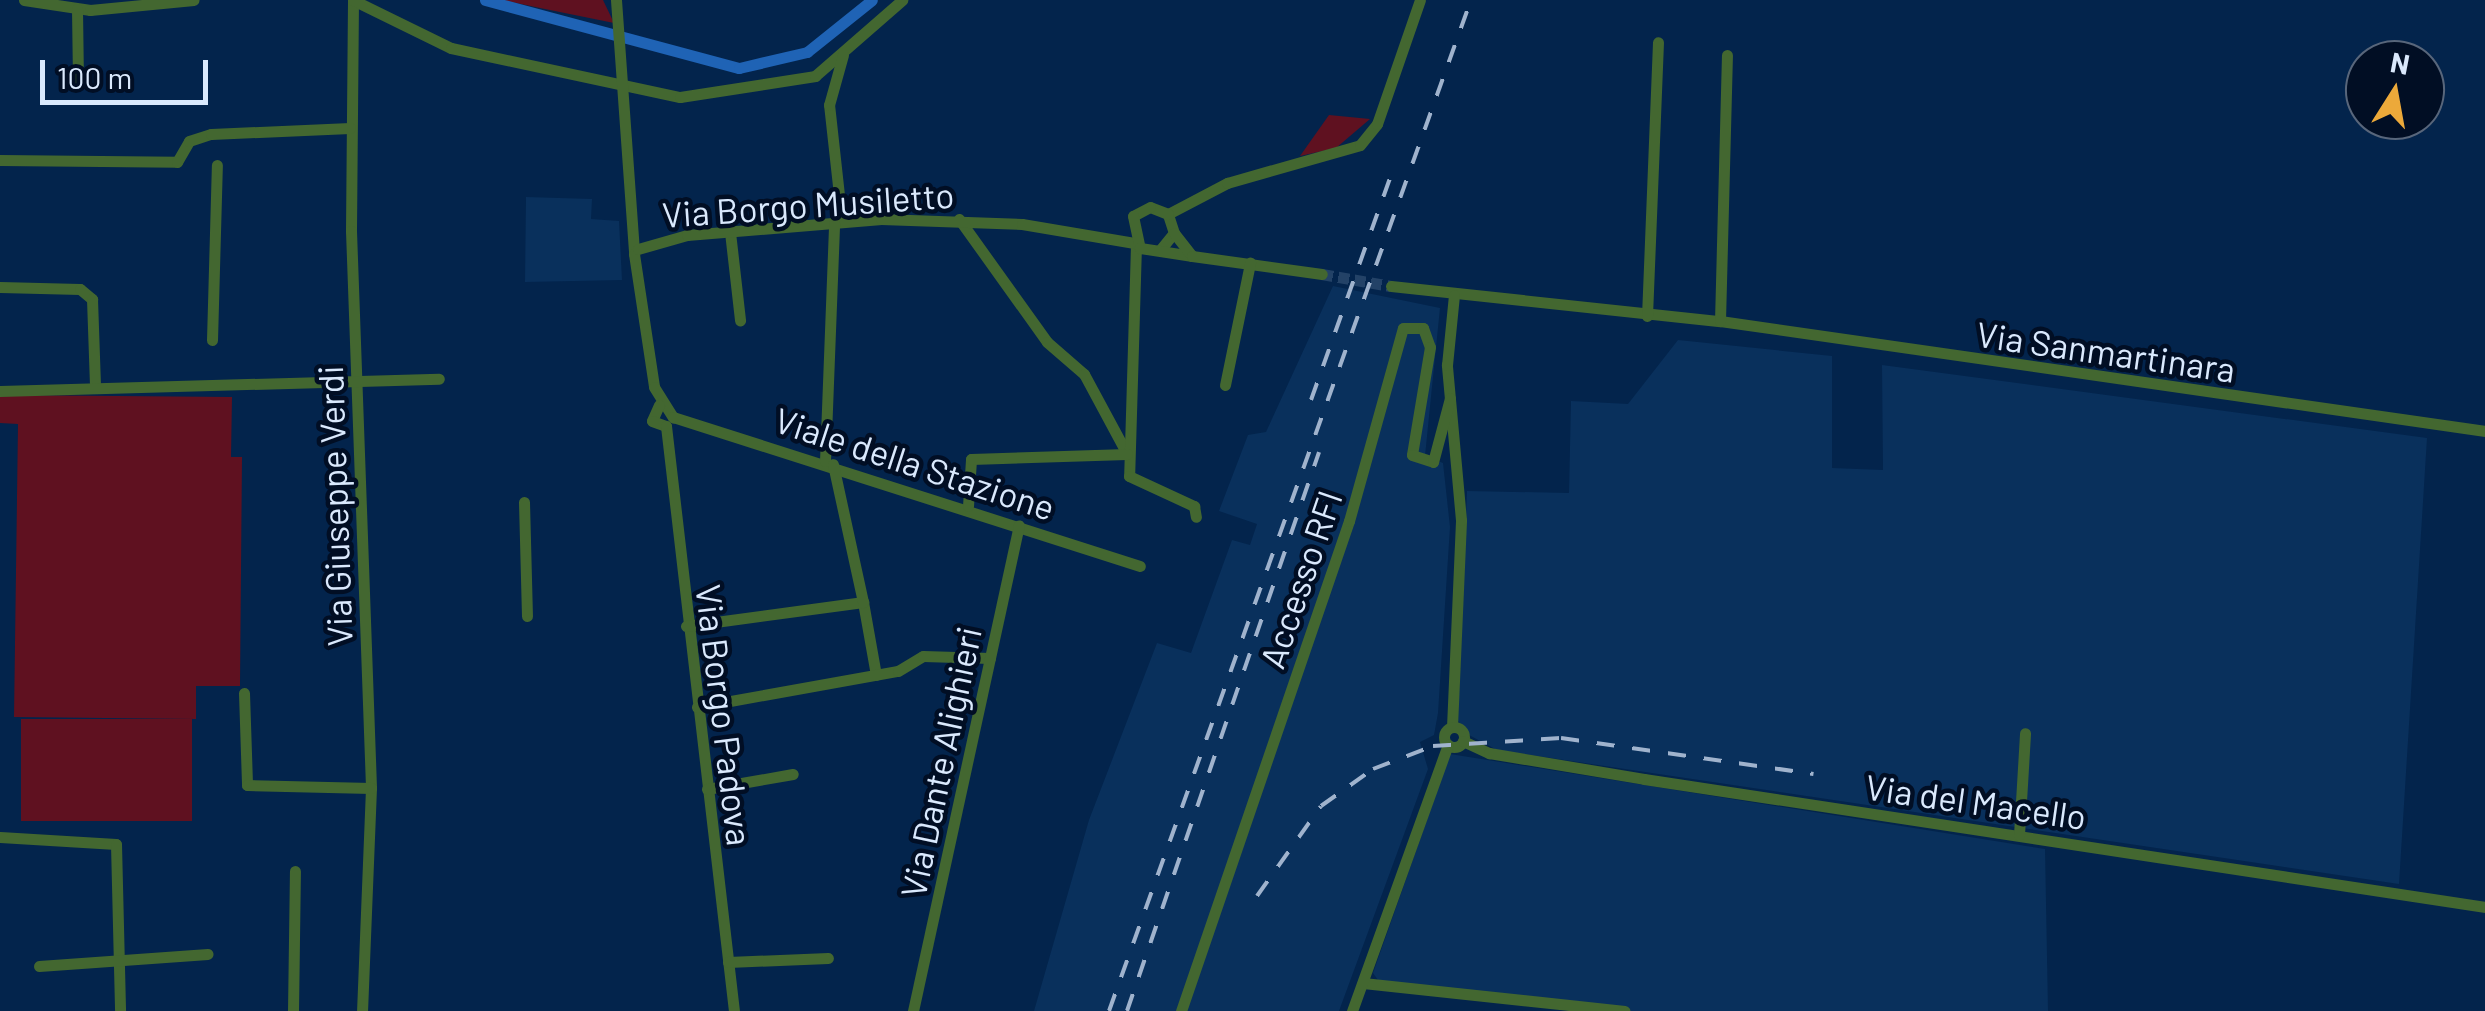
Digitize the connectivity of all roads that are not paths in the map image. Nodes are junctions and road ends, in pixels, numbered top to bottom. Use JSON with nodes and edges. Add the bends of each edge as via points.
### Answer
{"nodes":[{"id":1,"x":24,"y":0,"type":"edge"},
{"id":2,"x":194,"y":0,"type":"edge"},
{"id":3,"x":353,"y":0,"type":"edge"},
{"id":4,"x":902,"y":0,"type":"edge"},
{"id":5,"x":1420,"y":0,"type":"edge"},
{"id":6,"x":616,"y":6,"type":"edge"},
{"id":7,"x":77,"y":9,"type":"junction"},
{"id":8,"x":1658,"y":42,"type":"dead end"},
{"id":9,"x":843,"y":55,"type":"junction"},
{"id":10,"x":1727,"y":55,"type":"dead end"},
{"id":11,"x":78,"y":81,"type":"dead end"},
{"id":12,"x":628,"y":91,"type":"junction"},
{"id":13,"x":350,"y":128,"type":"junction"},
{"id":14,"x":0,"y":160,"type":"edge"},
{"id":15,"x":217,"y":165,"type":"dead end"},
{"id":16,"x":1168,"y":214,"type":"junction"},
{"id":17,"x":960,"y":219,"type":"junction"},
{"id":18,"x":1130,"y":222,"type":"junction"},
{"id":19,"x":838,"y":223,"type":"junction"},
{"id":20,"x":730,"y":232,"type":"junction"},
{"id":21,"x":1174,"y":233,"type":"junction"},
{"id":22,"x":1103,"y":238,"type":"junction"},
{"id":23,"x":1135,"y":244,"type":"junction"},
{"id":24,"x":1160,"y":250,"type":"junction"},
{"id":25,"x":637,"y":256,"type":"junction"},
{"id":26,"x":1192,"y":256,"type":"junction"},
{"id":27,"x":1250,"y":263,"type":"junction"},
{"id":28,"x":1322,"y":274,"type":"tunnel mouth"},
{"id":29,"x":1391,"y":286,"type":"tunnel mouth"},
{"id":30,"x":0,"y":287,"type":"edge"},
{"id":31,"x":1454,"y":295,"type":"junction"},
{"id":32,"x":1647,"y":316,"type":"junction"},
{"id":33,"x":740,"y":320,"type":"dead end"},
{"id":34,"x":1720,"y":321,"type":"junction"},
{"id":35,"x":212,"y":340,"type":"dead end"},
{"id":36,"x":358,"y":379,"type":"junction"},
{"id":37,"x":440,"y":379,"type":"dead end"},
{"id":38,"x":1225,"y":385,"type":"dead end"},
{"id":39,"x":95,"y":387,"type":"junction"},
{"id":40,"x":0,"y":391,"type":"edge"},
{"id":41,"x":1450,"y":398,"type":"junction"},
{"id":42,"x":660,"y":405,"type":"junction"},
{"id":43,"x":669,"y":421,"type":"junction"},
{"id":44,"x":2485,"y":431,"type":"edge"},
{"id":45,"x":1127,"y":454,"type":"junction"},
{"id":46,"x":830,"y":467,"type":"junction"},
{"id":47,"x":524,"y":502,"type":"dead end"},
{"id":48,"x":968,"y":506,"type":"junction"},
{"id":49,"x":1196,"y":517,"type":"dead end"},
{"id":50,"x":1019,"y":525,"type":"junction"},
{"id":51,"x":1140,"y":566,"type":"dead end"},
{"id":52,"x":863,"y":602,"type":"junction"},
{"id":53,"x":527,"y":616,"type":"dead end"},
{"id":54,"x":686,"y":626,"type":"junction"},
{"id":55,"x":990,"y":658,"type":"junction"},
{"id":56,"x":876,"y":675,"type":"junction"},
{"id":57,"x":244,"y":692,"type":"dead end"},
{"id":58,"x":697,"y":707,"type":"junction"},
{"id":59,"x":1452,"y":727,"type":"junction"},
{"id":60,"x":2025,"y":733,"type":"dead end"},
{"id":61,"x":1463,"y":741,"type":"junction"},
{"id":62,"x":1448,"y":745,"type":"junction"},
{"id":63,"x":792,"y":774,"type":"dead end"},
{"id":64,"x":370,"y":788,"type":"junction"},
{"id":65,"x":707,"y":789,"type":"junction"},
{"id":66,"x":2019,"y":835,"type":"junction"},
{"id":67,"x":0,"y":837,"type":"edge"},
{"id":68,"x":294,"y":871,"type":"dead end"},
{"id":69,"x":2485,"y":907,"type":"edge"},
{"id":70,"x":208,"y":954,"type":"dead end"},
{"id":71,"x":828,"y":958,"type":"dead end"},
{"id":72,"x":121,"y":959,"type":"junction"},
{"id":73,"x":728,"y":962,"type":"junction"},
{"id":74,"x":40,"y":966,"type":"dead end"},
{"id":75,"x":1363,"y":983,"type":"junction"},
{"id":76,"x":120,"y":1011,"type":"edge"},
{"id":77,"x":294,"y":1011,"type":"edge"},
{"id":78,"x":362,"y":1011,"type":"edge"},
{"id":79,"x":734,"y":1011,"type":"edge"},
{"id":80,"x":913,"y":1011,"type":"edge"},
{"id":81,"x":1181,"y":1011,"type":"edge"},
{"id":82,"x":1352,"y":1011,"type":"edge"},
{"id":83,"x":1625,"y":1011,"type":"edge"}],
"edges":[{"from":1,"to":7,"type":"street"},
{"from":2,"to":7,"type":"street"},
{"from":3,"to":12,"type":"street","via":[[450,48]]},
{"from":3,"to":13,"type":"street","name":"Via Giuseppe Verdi"},
{"from":4,"to":9,"type":"street"},
{"from":5,"to":16,"type":"street","via":[[1377,124],[1360,145],[1238,179]]},
{"from":6,"to":12,"type":"street","name":"Via Borgo Padova"},
{"from":7,"to":11,"type":"street"},
{"from":8,"to":32,"type":"street"},
{"from":9,"to":12,"type":"street","via":[[782,84],[680,97]]},
{"from":9,"to":19,"type":"street","via":[[829,105]]},
{"from":10,"to":34,"type":"street"},
{"from":12,"to":25,"type":"street","name":"Via Borgo Padova"},
{"from":13,"to":14,"type":"street","via":[[211,134],[189,141],[177,162]]},
{"from":13,"to":36,"type":"street","name":"Via Giuseppe Verdi"},
{"from":15,"to":35,"type":"street"},
{"from":16,"to":18,"type":"street","via":[[1143,208]]},
{"from":16,"to":21,"type":"street"},
{"from":17,"to":19,"type":"street","name":"Via Borgo Musiletto"},
{"from":17,"to":22,"type":"street","name":"Via Borgo Musiletto"},
{"from":17,"to":45,"type":"street","via":[[1035,328],[1084,374]]},
{"from":18,"to":22,"type":"street"},
{"from":18,"to":23,"type":"street"},
{"from":19,"to":20,"type":"street","name":"Via Borgo Musiletto"},
{"from":19,"to":46,"type":"street"},
{"from":20,"to":25,"type":"street","name":"Via Borgo Musiletto"},
{"from":20,"to":33,"type":"street"},
{"from":21,"to":24,"type":"street"},
{"from":21,"to":26,"type":"street"},
{"from":22,"to":23,"type":"street","name":"Via Borgo Musiletto"},
{"from":23,"to":24,"type":"street"},
{"from":23,"to":45,"type":"street"},
{"from":24,"to":26,"type":"street"},
{"from":25,"to":42,"type":"street","name":"Via Borgo Padova"},
{"from":26,"to":27,"type":"street"},
{"from":27,"to":28,"type":"street"},
{"from":27,"to":38,"type":"street"},
{"from":29,"to":31,"type":"street","name":"Via Sanmartinara"},
{"from":30,"to":39,"type":"street","via":[[80,289],[92,299]]},
{"from":31,"to":32,"type":"street","name":"Via Sanmartinara"},
{"from":31,"to":41,"type":"street"},
{"from":32,"to":34,"type":"street","name":"Via Sanmartinara"},
{"from":34,"to":44,"type":"street","name":"Via Sanmartinara"},
{"from":36,"to":37,"type":"street"},
{"from":36,"to":39,"type":"street"},
{"from":36,"to":64,"type":"street","name":"Via Giuseppe Verdi"},
{"from":39,"to":40,"type":"street"},
{"from":41,"to":59,"type":"street","via":[[1461,520]]},
{"from":41,"to":81,"type":"street","name":"Accesso RFI","via":[[1434,460],[1412,456],[1430,347],[1423,328],[1410,325],[1399,334],[1349,521]]},
{"from":42,"to":43,"type":"street"},
{"from":42,"to":43,"type":"street","name":"Via Borgo Padova","via":[[650,417]]},
{"from":43,"to":46,"type":"street","name":"Viale della Stazione"},
{"from":43,"to":54,"type":"street","name":"Via Borgo Padova"},
{"from":45,"to":48,"type":"street","via":[[971,459]]},
{"from":45,"to":49,"type":"street","via":[[1140,487],[1194,506]]},
{"from":46,"to":48,"type":"street","name":"Viale della Stazione"},
{"from":46,"to":52,"type":"street"},
{"from":47,"to":53,"type":"street"},
{"from":48,"to":50,"type":"street","name":"Viale della Stazione"},
{"from":50,"to":51,"type":"street","name":"Viale della Stazione"},
{"from":50,"to":55,"type":"street","name":"Via Dante Alighieri"},
{"from":52,"to":54,"type":"street"},
{"from":52,"to":56,"type":"street"},
{"from":54,"to":58,"type":"street","name":"Via Borgo Padova"},
{"from":55,"to":56,"type":"street","via":[[955,651]]},
{"from":55,"to":80,"type":"street","name":"Via Dante Alighieri"},
{"from":56,"to":58,"type":"street"},
{"from":57,"to":64,"type":"street","via":[[247,786]]},
{"from":58,"to":65,"type":"street","name":"Via Borgo Padova"},
{"from":59,"to":61,"type":"street"},
{"from":59,"to":62,"type":"street"},
{"from":60,"to":66,"type":"street"},
{"from":61,"to":62,"type":"street"},
{"from":61,"to":66,"type":"street","name":"Via del Macello","via":[[1489,754]]},
{"from":62,"to":75,"type":"street"},
{"from":63,"to":65,"type":"street"},
{"from":64,"to":78,"type":"street","name":"Via Giuseppe Verdi"},
{"from":65,"to":73,"type":"street","name":"Via Borgo Padova"},
{"from":66,"to":69,"type":"street","name":"Via del Macello"},
{"from":67,"to":72,"type":"street","via":[[116,844]]},
{"from":68,"to":77,"type":"street"},
{"from":70,"to":72,"type":"street"},
{"from":71,"to":73,"type":"street"},
{"from":72,"to":74,"type":"street"},
{"from":72,"to":76,"type":"street"},
{"from":73,"to":79,"type":"street","name":"Via Borgo Padova"},
{"from":75,"to":82,"type":"street"},
{"from":75,"to":83,"type":"street"}]}
